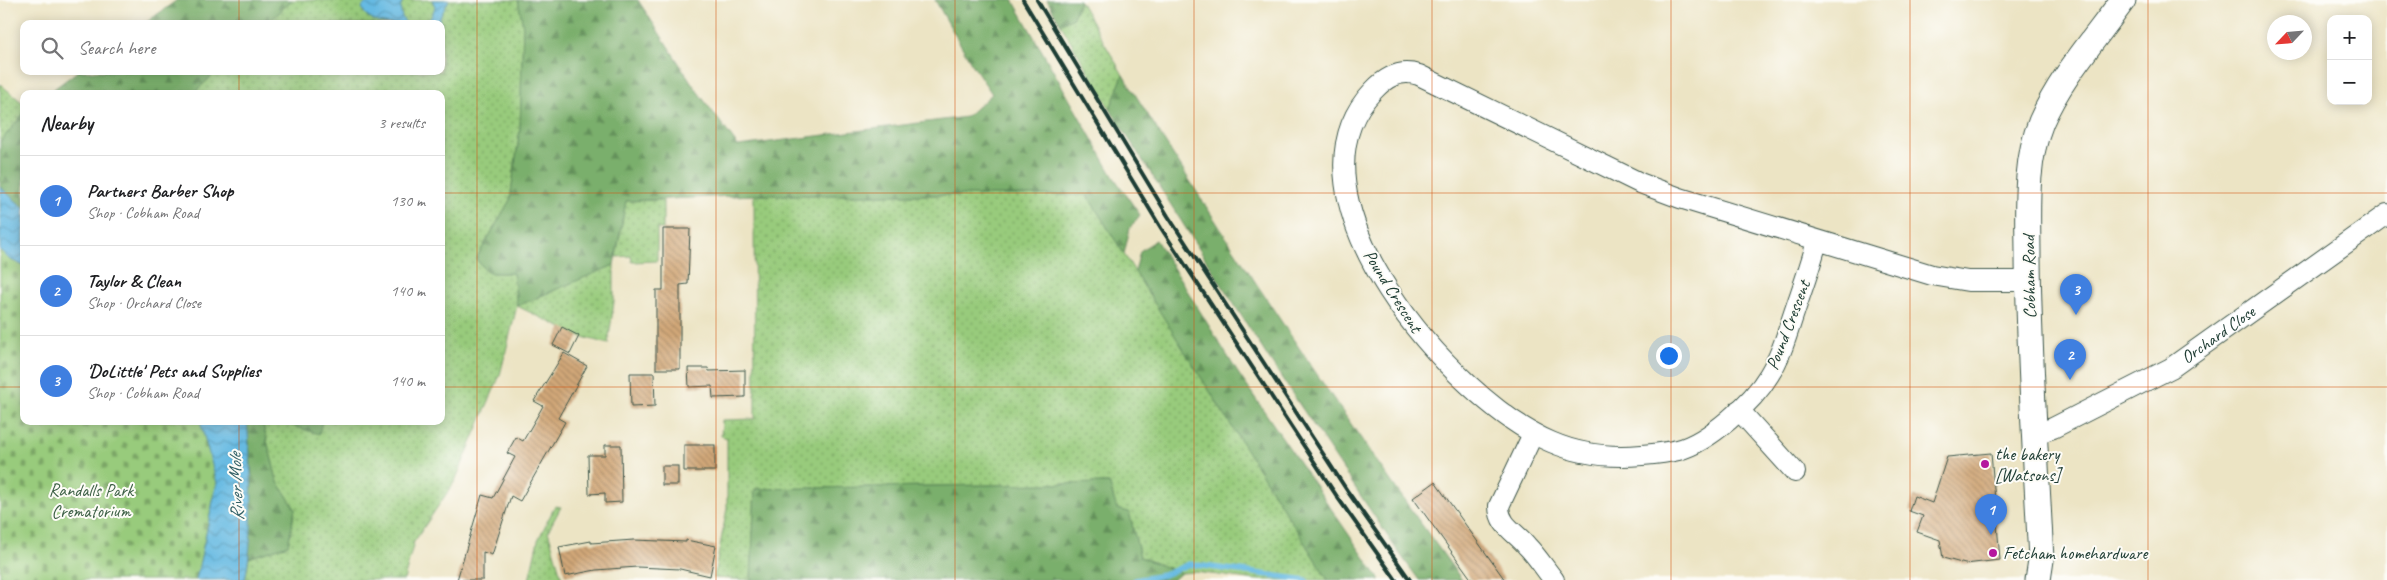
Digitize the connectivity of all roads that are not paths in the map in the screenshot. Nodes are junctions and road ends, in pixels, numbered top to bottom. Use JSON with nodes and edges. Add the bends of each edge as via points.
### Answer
{"nodes":[{"id":1,"x":2123,"y":0,"type":"edge"},
{"id":2,"x":2387,"y":214,"type":"edge"},
{"id":3,"x":1817,"y":241,"type":"junction"},
{"id":4,"x":2028,"y":281,"type":"junction"},
{"id":5,"x":1739,"y":410,"type":"junction"},
{"id":6,"x":1533,"y":434,"type":"junction"},
{"id":7,"x":2035,"y":434,"type":"junction"},
{"id":8,"x":1795,"y":472,"type":"dead end"},
{"id":9,"x":1554,"y":580,"type":"edge"},
{"id":10,"x":2038,"y":580,"type":"edge"}],
"edges":[{"from":1,"to":4,"type":"street","name":"Cobham Road","via":[[2057,91],[2041,123],[2033,148],[2030,179]]},
{"from":2,"to":7,"type":"street","name":"Orchard Close","via":[[2171,368]]},
{"from":3,"to":4,"type":"street","name":"Pound Crescent","via":[[1940,277],[1968,281]]},
{"from":3,"to":5,"type":"street","name":"Pound Crescent","via":[[1780,354],[1769,376]]},
{"from":3,"to":6,"type":"street","name":"Pound Crescent","via":[[1640,183],[1419,75],[1407,71],[1395,74],[1380,84],[1359,109],[1346,145],[1344,172],[1356,226],[1383,282],[1425,341],[1467,384]]},
{"from":4,"to":7,"type":"street","name":"Cobham Road"},
{"from":5,"to":6,"type":"street","name":"Pound Crescent","via":[[1701,439],[1679,450],[1657,454],[1593,455]]},
{"from":5,"to":8,"type":"street"},
{"from":6,"to":9,"type":"street","via":[[1499,506],[1499,515]]},
{"from":7,"to":10,"type":"street","name":"Cobham Road","via":[[2041,560]]}]}
